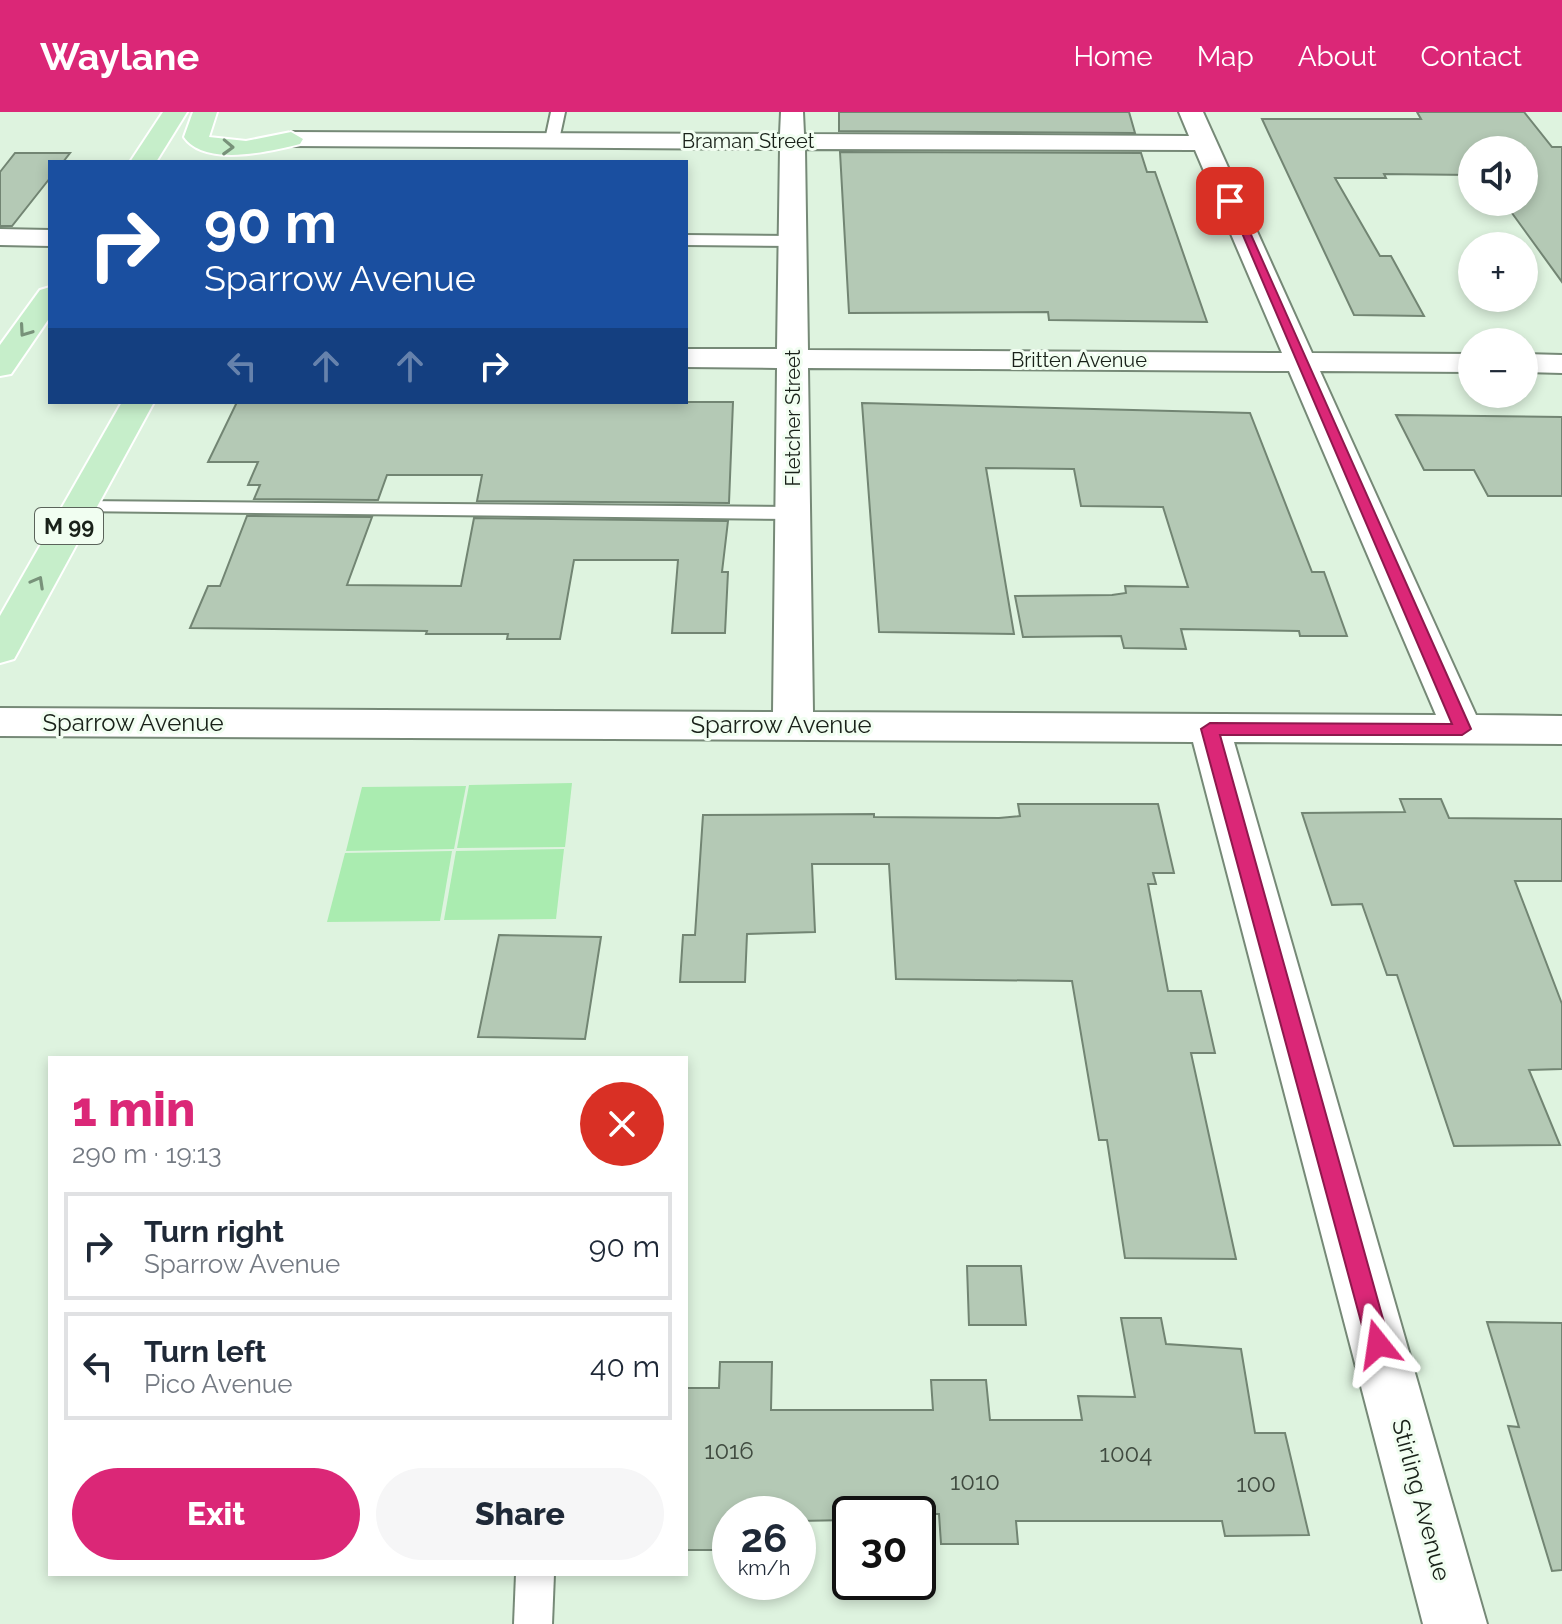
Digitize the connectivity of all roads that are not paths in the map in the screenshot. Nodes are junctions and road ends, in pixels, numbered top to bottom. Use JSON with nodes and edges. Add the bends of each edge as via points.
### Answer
{"nodes":[{"id":1,"x":175,"y":112,"type":"edge"},
{"id":2,"x":205,"y":112,"type":"edge"},
{"id":3,"x":306,"y":112,"type":"edge"},
{"id":4,"x":558,"y":112,"type":"edge"},
{"id":5,"x":1191,"y":112,"type":"edge"},
{"id":6,"x":792,"y":127,"type":"edge"},
{"id":7,"x":291,"y":139,"type":"junction"},
{"id":8,"x":552,"y":140,"type":"junction"},
{"id":9,"x":1205,"y":143,"type":"junction"},
{"id":10,"x":144,"y":160,"type":"edge"},
{"id":11,"x":278,"y":160,"type":"edge"},
{"id":12,"x":0,"y":237,"type":"edge"},
{"id":13,"x":48,"y":238,"type":"edge"},
{"id":14,"x":688,"y":240,"type":"edge"},
{"id":15,"x":792,"y":241,"type":"junction"},
{"id":16,"x":48,"y":299,"type":"edge"},
{"id":17,"x":688,"y":358,"type":"edge"},
{"id":18,"x":793,"y":358,"type":"junction"},
{"id":19,"x":1302,"y":362,"type":"junction"},
{"id":20,"x":1458,"y":363,"type":"edge"},
{"id":21,"x":1538,"y":363,"type":"edge"},
{"id":22,"x":1562,"y":364,"type":"edge"},
{"id":23,"x":0,"y":367,"type":"edge"},
{"id":24,"x":137,"y":404,"type":"edge"},
{"id":25,"x":80,"y":507,"type":"junction"},
{"id":26,"x":793,"y":513,"type":"junction"},
{"id":27,"x":0,"y":650,"type":"edge"},
{"id":28,"x":0,"y":722,"type":"edge"},
{"id":29,"x":793,"y":725,"type":"junction"},
{"id":30,"x":1210,"y":729,"type":"junction"},
{"id":31,"x":1462,"y":729,"type":"junction"},
{"id":32,"x":1562,"y":730,"type":"edge"},
{"id":33,"x":535,"y":1576,"type":"edge"},
{"id":34,"x":533,"y":1624,"type":"edge"},
{"id":35,"x":1455,"y":1624,"type":"edge"}],
"edges":[{"from":1,"to":10,"type":"main road"},
{"from":2,"to":7,"type":"main road","one_way":true,"via":[[196,137],[202,144],[246,148]]},
{"from":3,"to":7,"type":"main road"},
{"from":4,"to":8,"type":"lane"},
{"from":5,"to":9,"type":"street"},
{"from":6,"to":8,"type":"street","name":"Braman Street"},
{"from":6,"to":9,"type":"street","name":"Braman Street"},
{"from":6,"to":15,"type":"street","name":"Fletcher Street"},
{"from":7,"to":8,"type":"street","name":"Braman Street"},
{"from":7,"to":11,"type":"main road"},
{"from":9,"to":19,"type":"street"},
{"from":12,"to":13,"type":"street"},
{"from":14,"to":15,"type":"lane"},
{"from":15,"to":18,"type":"street","name":"Fletcher Street"},
{"from":16,"to":23,"type":"main road","one_way":true},
{"from":17,"to":18,"type":"street","name":"Britten Avenue"},
{"from":18,"to":19,"type":"street","name":"Britten Avenue"},
{"from":18,"to":26,"type":"street","name":"Fletcher Street"},
{"from":19,"to":20,"type":"street","name":"Britten Avenue"},
{"from":19,"to":31,"type":"street"},
{"from":21,"to":22,"type":"street"},
{"from":24,"to":25,"type":"main road","number":"M 99"},
{"from":25,"to":26,"type":"lane"},
{"from":27,"to":25,"type":"main road","number":"M 99","one_way":true},
{"from":26,"to":29,"type":"street","name":"Fletcher Street"},
{"from":28,"to":29,"type":"street","name":"Sparrow Avenue"},
{"from":29,"to":30,"type":"street","name":"Sparrow Avenue"},
{"from":30,"to":31,"type":"street","name":"Sparrow Avenue"},
{"from":30,"to":35,"type":"street","name":"Stirling Avenue"},
{"from":31,"to":32,"type":"street","name":"Sparrow Avenue"},
{"from":33,"to":34,"type":"lane"}]}
